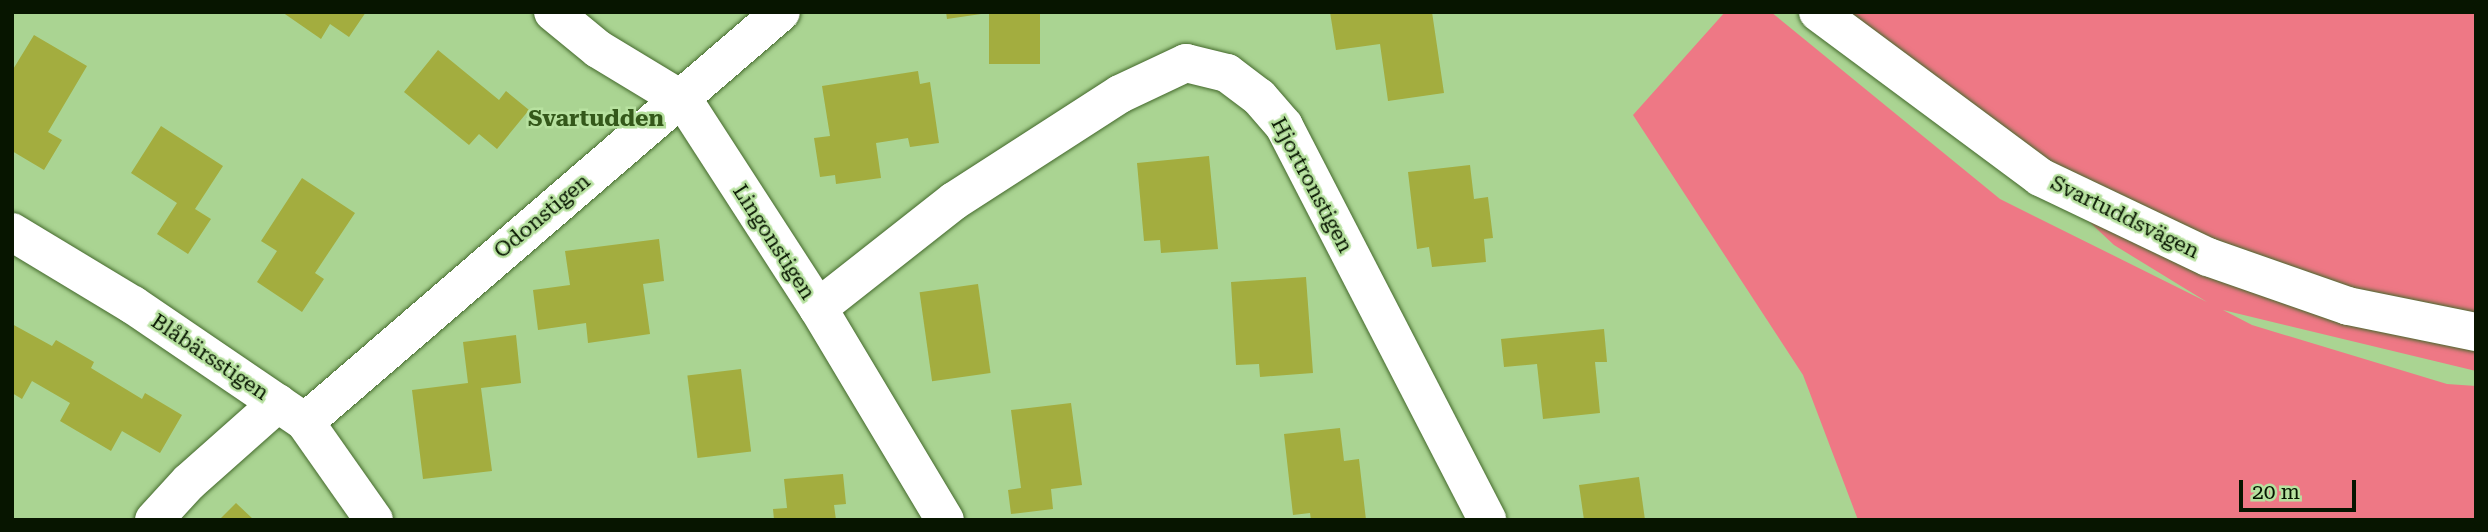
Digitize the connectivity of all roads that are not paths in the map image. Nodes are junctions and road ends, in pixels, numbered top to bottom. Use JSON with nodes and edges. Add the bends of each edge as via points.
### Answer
{"nodes":[{"id":1,"x":553,"y":12,"type":"edge"},
{"id":2,"x":781,"y":12,"type":"edge"},
{"id":3,"x":1818,"y":12,"type":"edge"},
{"id":4,"x":684,"y":100,"type":"junction"},
{"id":5,"x":12,"y":232,"type":"edge"},
{"id":6,"x":818,"y":308,"type":"junction"},
{"id":7,"x":2476,"y":332,"type":"edge"},
{"id":8,"x":291,"y":413,"type":"junction"},
{"id":9,"x":154,"y":520,"type":"edge"},
{"id":10,"x":374,"y":520,"type":"edge"},
{"id":11,"x":945,"y":520,"type":"edge"},
{"id":12,"x":1487,"y":520,"type":"edge"}],
"edges":[{"from":1,"to":4,"type":"street","name":"Lingonstigen","via":[[598,48]]},
{"from":2,"to":4,"type":"street","name":"Odonstigen"},
{"from":3,"to":7,"type":"street","name":"Svartuddsvägen","via":[[2040,177],[2208,257],[2348,306]]},
{"from":4,"to":6,"type":"street","name":"Lingonstigen"},
{"from":4,"to":8,"type":"street","name":"Odonstigen"},
{"from":5,"to":8,"type":"street","name":"Blåbärsstigen","via":[[134,304]]},
{"from":6,"to":11,"type":"street","name":"Lingonstigen"},
{"from":6,"to":12,"type":"street","name":"Hjortronstigen","via":[[954,201],[1120,94],[1186,63],[1227,73],[1259,97],[1284,126]]},
{"from":8,"to":9,"type":"street","name":"Odonstigen","via":[[189,482]]},
{"from":8,"to":10,"type":"street","name":"Blåbärsstigen"}]}
